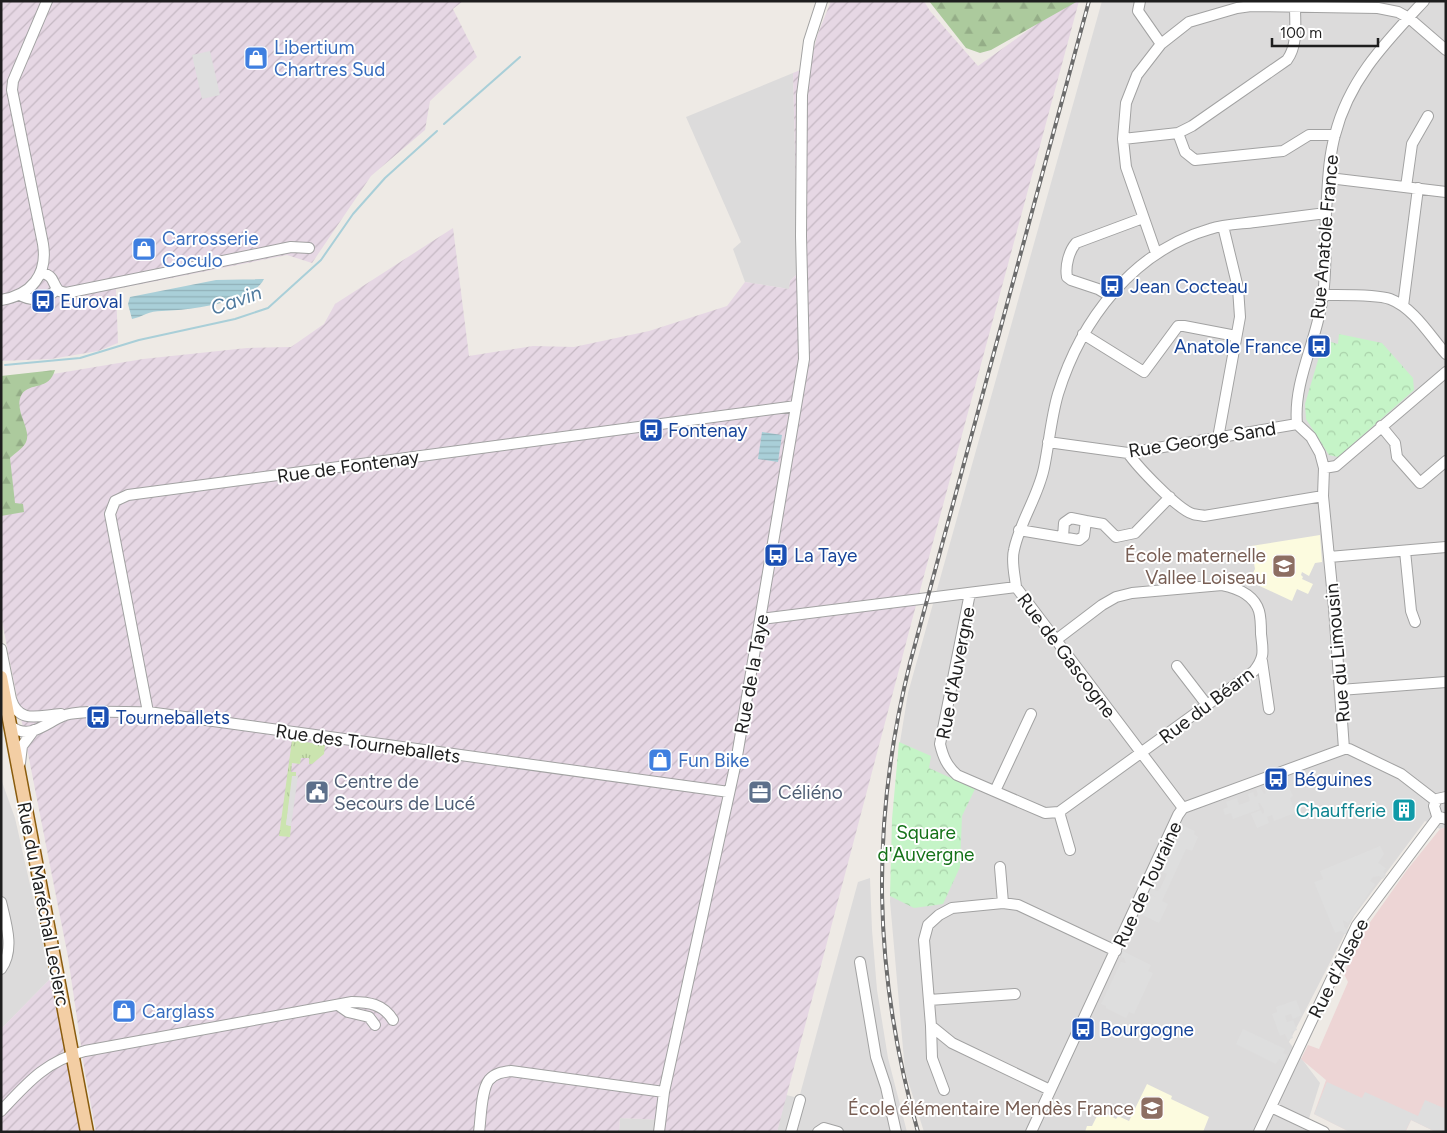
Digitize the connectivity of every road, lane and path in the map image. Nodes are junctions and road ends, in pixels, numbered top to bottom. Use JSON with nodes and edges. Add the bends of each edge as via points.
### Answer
{"nodes":[{"id":1,"x":47,"y":1,"type":"edge"},
{"id":2,"x":822,"y":1,"type":"edge"},
{"id":3,"x":1140,"y":1,"type":"edge"},
{"id":4,"x":1424,"y":1,"type":"edge"},
{"id":5,"x":1250,"y":4,"type":"edge"},
{"id":6,"x":1295,"y":6,"type":"junction"},
{"id":7,"x":1391,"y":6,"type":"edge"},
{"id":8,"x":1409,"y":18,"type":"junction"},
{"id":9,"x":1161,"y":44,"type":"junction"},
{"id":10,"x":1446,"y":50,"type":"edge"},
{"id":11,"x":1428,"y":116,"type":"dead end"},
{"id":12,"x":1178,"y":133,"type":"junction"},
{"id":13,"x":1335,"y":135,"type":"junction"},
{"id":14,"x":1123,"y":139,"type":"junction"},
{"id":15,"x":1329,"y":178,"type":"junction"},
{"id":16,"x":1406,"y":187,"type":"junction"},
{"id":17,"x":1418,"y":188,"type":"junction"},
{"id":18,"x":1446,"y":192,"type":"edge"},
{"id":19,"x":1326,"y":213,"type":"junction"},
{"id":20,"x":1143,"y":218,"type":"junction"},
{"id":21,"x":1223,"y":226,"type":"junction"},
{"id":22,"x":309,"y":248,"type":"dead end"},
{"id":23,"x":1156,"y":253,"type":"junction"},
{"id":24,"x":41,"y":272,"type":"junction"},
{"id":25,"x":56,"y":289,"type":"junction"},
{"id":26,"x":20,"y":295,"type":"junction"},
{"id":27,"x":1323,"y":295,"type":"junction"},
{"id":28,"x":1110,"y":296,"type":"junction"},
{"id":29,"x":1,"y":300,"type":"edge"},
{"id":30,"x":1403,"y":306,"type":"junction"},
{"id":31,"x":1084,"y":334,"type":"junction"},
{"id":32,"x":1236,"y":336,"type":"junction"},
{"id":33,"x":1446,"y":354,"type":"edge"},
{"id":34,"x":1446,"y":372,"type":"edge"},
{"id":35,"x":796,"y":406,"type":"junction"},
{"id":36,"x":1297,"y":424,"type":"junction"},
{"id":37,"x":1381,"y":426,"type":"junction"},
{"id":38,"x":1218,"y":438,"type":"junction"},
{"id":39,"x":1048,"y":442,"type":"junction"},
{"id":40,"x":1128,"y":453,"type":"junction"},
{"id":41,"x":1446,"y":461,"type":"edge"},
{"id":42,"x":1324,"y":468,"type":"junction"},
{"id":43,"x":1323,"y":496,"type":"junction"},
{"id":44,"x":1170,"y":498,"type":"junction"},
{"id":45,"x":1086,"y":521,"type":"junction"},
{"id":46,"x":1020,"y":530,"type":"junction"},
{"id":47,"x":1063,"y":537,"type":"junction"},
{"id":48,"x":1446,"y":547,"type":"edge"},
{"id":49,"x":1405,"y":551,"type":"junction"},
{"id":50,"x":1329,"y":557,"type":"junction"},
{"id":51,"x":1016,"y":587,"type":"junction"},
{"id":52,"x":970,"y":593,"type":"junction"},
{"id":53,"x":761,"y":619,"type":"junction"},
{"id":54,"x":1414,"y":622,"type":"dead end"},
{"id":55,"x":1056,"y":640,"type":"junction"},
{"id":56,"x":1,"y":649,"type":"edge"},
{"id":57,"x":1262,"y":661,"type":"junction"},
{"id":58,"x":1177,"y":666,"type":"dead end"},
{"id":59,"x":1,"y":677,"type":"edge"},
{"id":60,"x":1446,"y":682,"type":"edge"},
{"id":61,"x":1340,"y":690,"type":"junction"},
{"id":62,"x":1207,"y":705,"type":"junction"},
{"id":63,"x":1269,"y":709,"type":"dead end"},
{"id":64,"x":148,"y":712,"type":"junction"},
{"id":65,"x":1030,"y":714,"type":"dead end"},
{"id":66,"x":64,"y":715,"type":"junction"},
{"id":67,"x":11,"y":726,"type":"junction"},
{"id":68,"x":34,"y":730,"type":"junction"},
{"id":69,"x":1344,"y":749,"type":"junction"},
{"id":70,"x":1142,"y":753,"type":"junction"},
{"id":71,"x":20,"y":771,"type":"junction"},
{"id":72,"x":995,"y":791,"type":"junction"},
{"id":73,"x":729,"y":792,"type":"junction"},
{"id":74,"x":1442,"y":797,"type":"edge"},
{"id":75,"x":1182,"y":808,"type":"junction"},
{"id":76,"x":1059,"y":812,"type":"junction"},
{"id":77,"x":1442,"y":818,"type":"edge"},
{"id":78,"x":1070,"y":850,"type":"dead end"},
{"id":79,"x":1000,"y":867,"type":"dead end"},
{"id":80,"x":1,"y":902,"type":"edge"},
{"id":81,"x":1003,"y":903,"type":"junction"},
{"id":82,"x":1116,"y":951,"type":"junction"},
{"id":83,"x":860,"y":962,"type":"dead end"},
{"id":84,"x":1,"y":970,"type":"edge"},
{"id":85,"x":1015,"y":994,"type":"dead end"},
{"id":86,"x":929,"y":1000,"type":"junction"},
{"id":87,"x":338,"y":1005,"type":"junction"},
{"id":88,"x":393,"y":1020,"type":"dead end"},
{"id":89,"x":375,"y":1025,"type":"dead end"},
{"id":90,"x":931,"y":1026,"type":"junction"},
{"id":91,"x":73,"y":1054,"type":"junction"},
{"id":92,"x":944,"y":1090,"type":"dead end"},
{"id":93,"x":1050,"y":1090,"type":"junction"},
{"id":94,"x":664,"y":1092,"type":"junction"},
{"id":95,"x":800,"y":1100,"type":"dead end"},
{"id":96,"x":1271,"y":1107,"type":"junction"},
{"id":97,"x":1,"y":1111,"type":"edge"},
{"id":98,"x":87,"y":1132,"type":"edge"},
{"id":99,"x":479,"y":1132,"type":"edge"},
{"id":100,"x":659,"y":1132,"type":"edge"},
{"id":101,"x":791,"y":1132,"type":"edge"},
{"id":102,"x":818,"y":1132,"type":"edge"},
{"id":103,"x":838,"y":1132,"type":"edge"},
{"id":104,"x":896,"y":1132,"type":"edge"},
{"id":105,"x":1031,"y":1132,"type":"edge"},
{"id":106,"x":1259,"y":1132,"type":"edge"},
{"id":107,"x":1324,"y":1132,"type":"edge"}],
"edges":[{"from":1,"to":24,"type":"street","via":[[12,90],[44,244]]},
{"from":2,"to":35,"type":"street","name":"Rue de la Taye","via":[[809,41],[802,95],[804,359]]},
{"from":3,"to":9,"type":"street","via":[[1138,11]]},
{"from":4,"to":8,"type":"street","name":"Rue Anatole France"},
{"from":5,"to":6,"type":"street"},
{"from":5,"to":9,"type":"street","via":[[1190,22]]},
{"from":6,"to":7,"type":"street"},
{"from":6,"to":12,"type":"street","via":[[1295,44],[1287,60]]},
{"from":7,"to":8,"type":"street"},
{"from":8,"to":10,"type":"street"},
{"from":8,"to":13,"type":"street","name":"Rue Anatole France","via":[[1362,72]]},
{"from":9,"to":14,"type":"street","via":[[1137,75],[1126,103]]},
{"from":11,"to":16,"type":"street","via":[[1412,144]]},
{"from":12,"to":13,"type":"street","via":[[1185,152],[1195,160],[1283,151],[1309,135]]},
{"from":12,"to":14,"type":"street"},
{"from":13,"to":15,"type":"street","name":"Rue Anatole France"},
{"from":14,"to":20,"type":"street","via":[[1126,167]]},
{"from":15,"to":16,"type":"street"},
{"from":15,"to":19,"type":"street","name":"Rue Anatole France"},
{"from":16,"to":17,"type":"street"},
{"from":17,"to":18,"type":"street"},
{"from":17,"to":30,"type":"street"},
{"from":19,"to":21,"type":"street"},
{"from":19,"to":27,"type":"street","name":"Rue Anatole France"},
{"from":20,"to":23,"type":"street"},
{"from":20,"to":28,"type":"street","via":[[1076,242],[1071,248],[1067,277]]},
{"from":21,"to":23,"type":"street","via":[[1192,234]]},
{"from":21,"to":32,"type":"street","via":[[1240,302]]},
{"from":22,"to":25,"type":"street","via":[[291,247],[66,293]]},
{"from":23,"to":28,"type":"street"},
{"from":24,"to":25,"type":"street","via":[[53,279]]},
{"from":24,"to":26,"type":"street","via":[[33,285]]},
{"from":25,"to":26,"type":"street","via":[[38,299]]},
{"from":26,"to":29,"type":"street"},
{"from":27,"to":30,"type":"street","via":[[1389,299]]},
{"from":27,"to":36,"type":"street","name":"Rue Anatole France","via":[[1297,393]]},
{"from":28,"to":31,"type":"street"},
{"from":30,"to":33,"type":"street"},
{"from":31,"to":32,"type":"street","via":[[1144,372],[1178,326]]},
{"from":31,"to":39,"type":"street","via":[[1065,374]]},
{"from":32,"to":38,"type":"street"},
{"from":34,"to":37,"type":"street"},
{"from":35,"to":53,"type":"street","name":"Rue de la Taye"},
{"from":35,"to":64,"type":"street","name":"Rue de Fontenay","via":[[128,494],[115,502],[110,514]]},
{"from":36,"to":38,"type":"street","name":"Rue George Sand"},
{"from":36,"to":42,"type":"street","via":[[1311,437]]},
{"from":37,"to":41,"type":"street","via":[[1395,443],[1397,457],[1420,483]]},
{"from":37,"to":42,"type":"street","via":[[1336,466]]},
{"from":38,"to":40,"type":"street","name":"Rue George Sand"},
{"from":39,"to":40,"type":"street","name":"Rue George Sand"},
{"from":39,"to":46,"type":"street","via":[[1041,482]]},
{"from":40,"to":44,"type":"street","via":[[1137,467]]},
{"from":42,"to":43,"type":"street"},
{"from":43,"to":44,"type":"street","via":[[1204,516],[1192,514]]},
{"from":43,"to":50,"type":"street"},
{"from":44,"to":45,"type":"street","via":[[1135,533],[1116,537],[1103,524]]},
{"from":45,"to":47,"type":"street","via":[[1084,536],[1079,540]]},
{"from":45,"to":47,"type":"street","via":[[1071,518],[1064,523]]},
{"from":46,"to":47,"type":"street"},
{"from":46,"to":51,"type":"street","via":[[1013,552]]},
{"from":48,"to":49,"type":"street"},
{"from":49,"to":50,"type":"street"},
{"from":49,"to":54,"type":"street"},
{"from":50,"to":61,"type":"street","name":"Rue du Limousin"},
{"from":51,"to":52,"type":"street","name":"Rue de Gascogne"},
{"from":51,"to":55,"type":"street","name":"Rue de Gascogne"},
{"from":52,"to":53,"type":"street","name":"Rue de Gascogne"},
{"from":52,"to":72,"type":"street","name":"Rue d'Auvergne","via":[[940,744],[948,768]]},
{"from":53,"to":73,"type":"street","name":"Rue de la Taye"},
{"from":55,"to":57,"type":"street","name":"Rue du Béarn","via":[[1116,597],[1222,585],[1245,593],[1259,610]]},
{"from":55,"to":70,"type":"street","name":"Rue de Gascogne"},
{"from":56,"to":66,"type":"street","via":[[11,699],[19,714],[27,717]]},
{"from":57,"to":62,"type":"street","name":"Rue du Béarn","via":[[1254,671]]},
{"from":57,"to":63,"type":"street"},
{"from":58,"to":62,"type":"street"},
{"from":59,"to":67,"type":"main road","name":"Rue du Maréchal Leclerc"},
{"from":60,"to":61,"type":"street"},
{"from":61,"to":69,"type":"street","name":"Rue du Limousin"},
{"from":62,"to":70,"type":"street","name":"Rue du Béarn"},
{"from":64,"to":66,"type":"street","name":"Rue des Tourneballets"},
{"from":64,"to":73,"type":"street","name":"Rue des Tourneballets"},
{"from":65,"to":72,"type":"street"},
{"from":66,"to":68,"type":"street","name":"Rue des Tourneballets"},
{"from":67,"to":68,"type":"street","via":[[22,732]]},
{"from":67,"to":71,"type":"main road","name":"Rue du Maréchal Leclerc"},
{"from":68,"to":71,"type":"street","via":[[22,746]]},
{"from":69,"to":74,"type":"street","via":[[1401,774]]},
{"from":69,"to":75,"type":"street","name":"Rue de Touraine"},
{"from":70,"to":75,"type":"street","name":"Rue de Gascogne"},
{"from":70,"to":76,"type":"street"},
{"from":71,"to":91,"type":"main road","name":"Rue du Maréchal Leclerc"},
{"from":72,"to":76,"type":"street","name":"Rue d'Auvergne","via":[[1045,813]]},
{"from":73,"to":94,"type":"street","name":"Rue de la Taye"},
{"from":74,"to":77,"type":"street","via":[[1434,810]]},
{"from":75,"to":82,"type":"street","name":"Rue de Touraine"},
{"from":76,"to":78,"type":"street"},
{"from":77,"to":96,"type":"street","name":"Rue d'Alsace","via":[[1356,925]]},
{"from":79,"to":81,"type":"street"},
{"from":80,"to":84,"type":"street","via":[[8,950]]},
{"from":81,"to":82,"type":"street","via":[[1018,906]]},
{"from":81,"to":86,"type":"street","via":[[952,908],[938,915],[928,926],[924,940]]},
{"from":82,"to":93,"type":"street","name":"Rue de Touraine"},
{"from":83,"to":104,"type":"street","via":[[876,1057]]},
{"from":85,"to":86,"type":"street"},
{"from":86,"to":90,"type":"street"},
{"from":87,"to":88,"type":"street","via":[[366,1002],[380,1006]]},
{"from":87,"to":89,"type":"street","via":[[348,1012],[369,1017]]},
{"from":87,"to":91,"type":"street"},
{"from":90,"to":92,"type":"street","via":[[932,1058]]},
{"from":90,"to":93,"type":"street","via":[[952,1042]]},
{"from":91,"to":97,"type":"street","via":[[44,1068]]},
{"from":91,"to":98,"type":"main road","name":"Rue du Maréchal Leclerc"},
{"from":93,"to":105,"type":"street","name":"Rue de Touraine"},
{"from":94,"to":99,"type":"street","via":[[511,1071],[498,1073],[488,1081]]},
{"from":94,"to":100,"type":"street","name":"Rue de la Taye"},
{"from":95,"to":101,"type":"street"},
{"from":96,"to":106,"type":"street","name":"Rue d'Alsace"},
{"from":96,"to":107,"type":"street"},
{"from":102,"to":103,"type":"street","via":[[824,1128]]}]}
